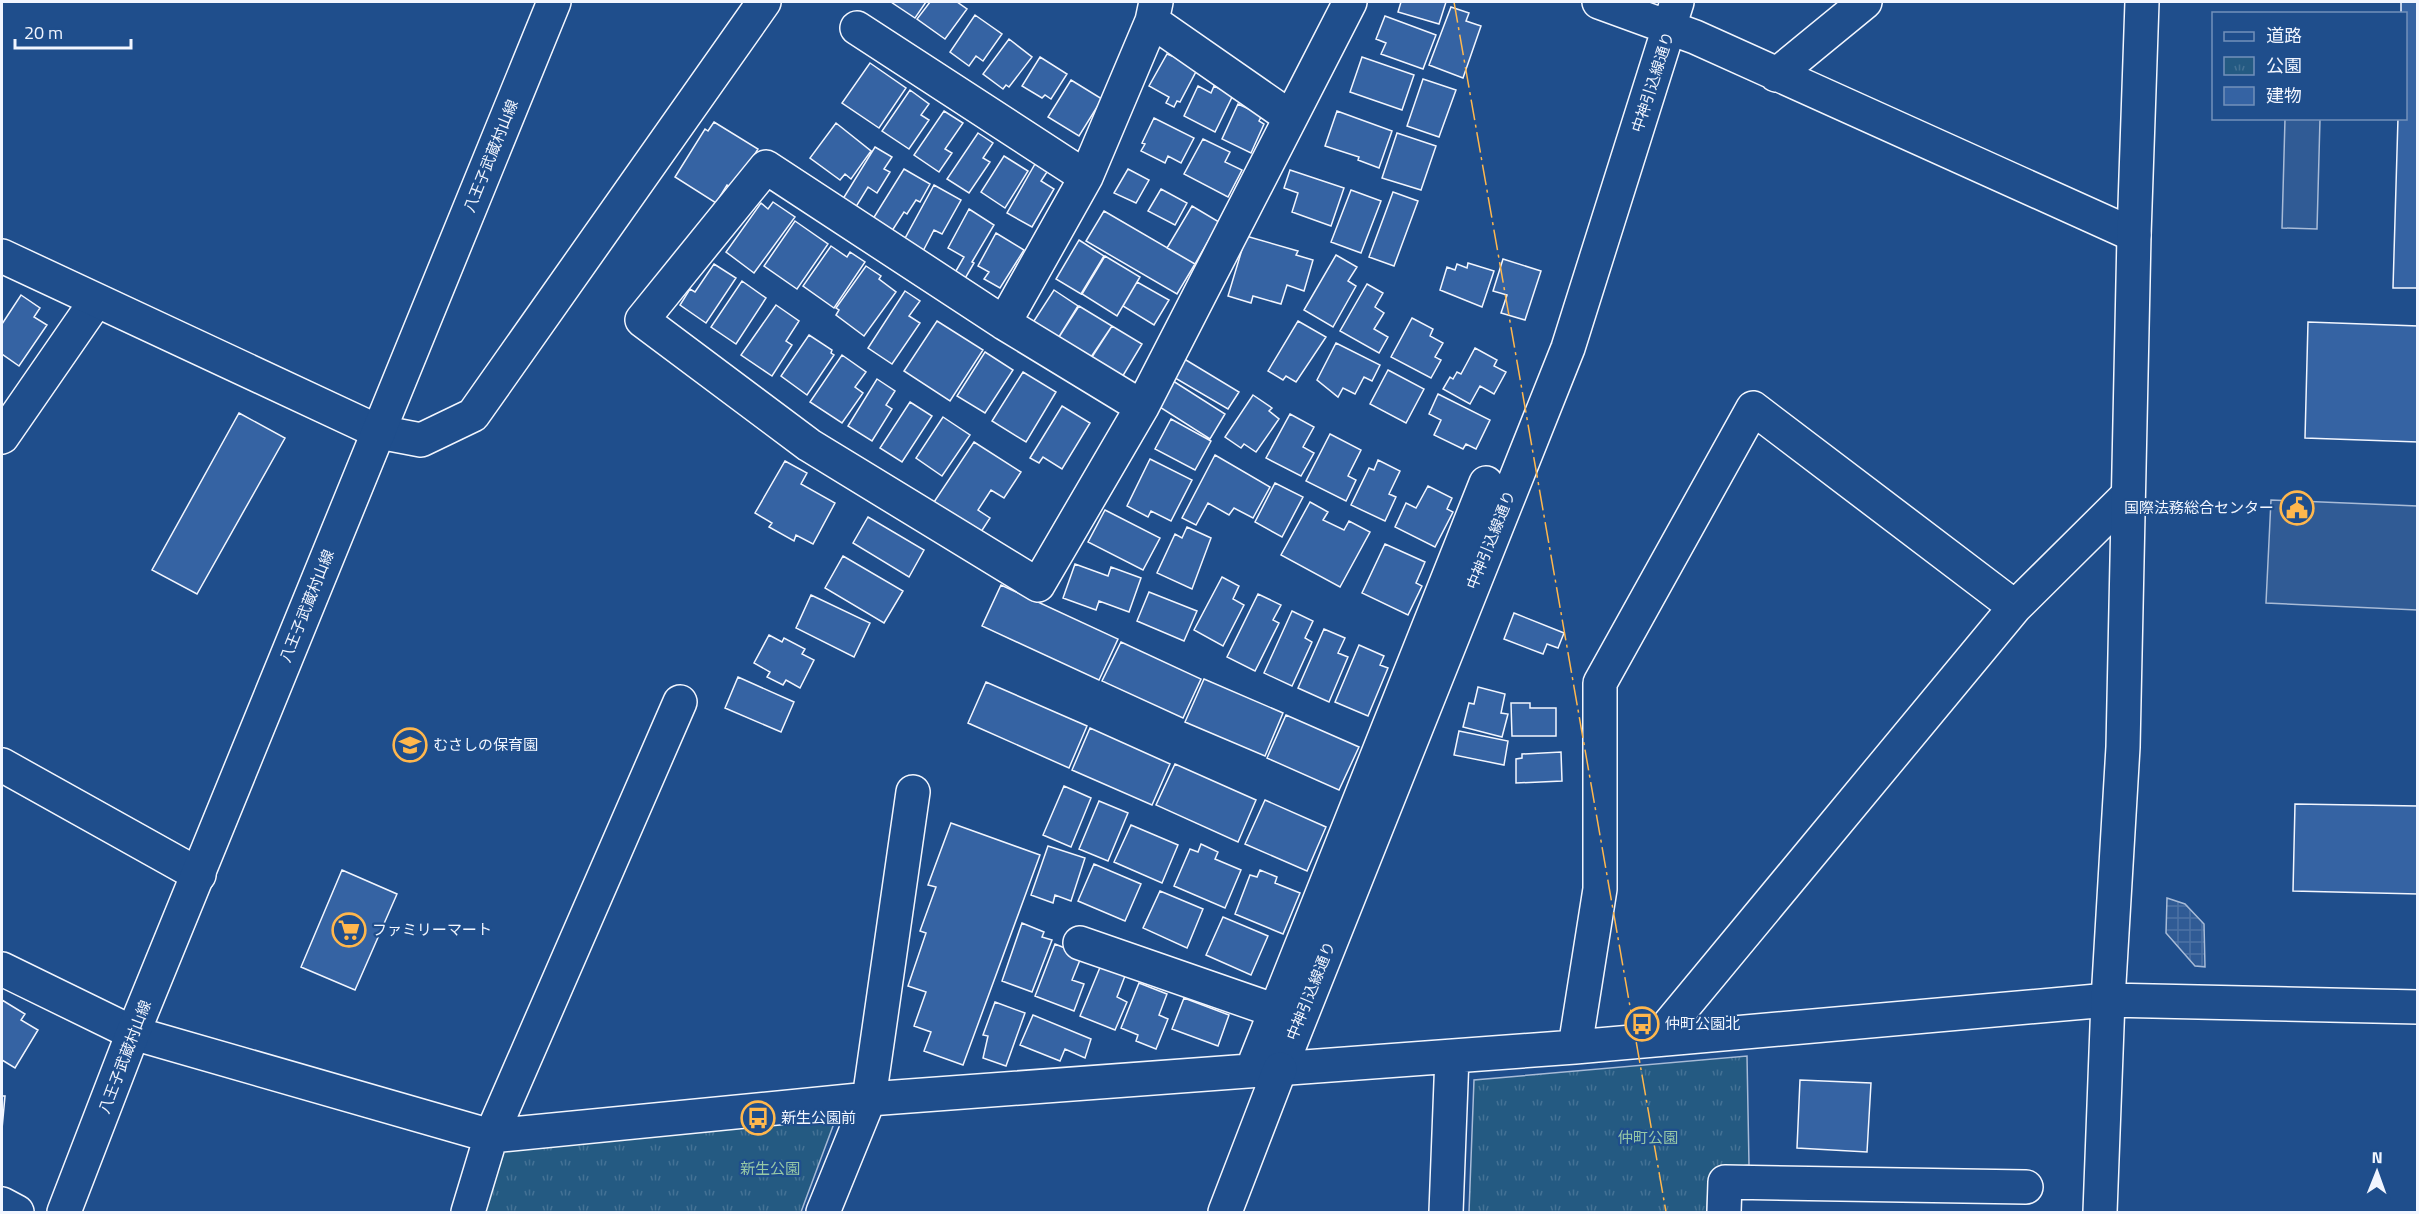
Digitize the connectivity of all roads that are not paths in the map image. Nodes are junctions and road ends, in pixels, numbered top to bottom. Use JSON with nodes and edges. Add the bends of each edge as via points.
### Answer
{"nodes":[{"id":1,"x":554,"y":2,"type":"edge"},
{"id":2,"x":764,"y":2,"type":"edge"},
{"id":3,"x":1350,"y":2,"type":"edge"},
{"id":4,"x":1599,"y":2,"type":"edge"},
{"id":5,"x":1865,"y":2,"type":"edge"},
{"id":6,"x":2142,"y":2,"type":"edge"},
{"id":7,"x":1154,"y":11,"type":"edge"},
{"id":8,"x":1674,"y":14,"type":"edge"},
{"id":9,"x":857,"y":28,"type":"dead end"},
{"id":10,"x":1776,"y":75,"type":"junction"},
{"id":11,"x":1290,"y":117,"type":"junction"},
{"id":12,"x":1086,"y":177,"type":"junction"},
{"id":13,"x":2133,"y":235,"type":"junction"},
{"id":14,"x":2,"y":256,"type":"edge"},
{"id":15,"x":96,"y":301,"type":"junction"},
{"id":16,"x":1004,"y":323,"type":"junction"},
{"id":17,"x":1142,"y":406,"type":"junction"},
{"id":18,"x":379,"y":432,"type":"junction"},
{"id":19,"x":2,"y":437,"type":"edge"},
{"id":20,"x":1486,"y":483,"type":"dead end"},
{"id":21,"x":2127,"y":496,"type":"junction"},
{"id":22,"x":2015,"y":608,"type":"junction"},
{"id":23,"x":680,"y":702,"type":"dead end"},
{"id":24,"x":2,"y":765,"type":"edge"},
{"id":25,"x":913,"y":792,"type":"dead end"},
{"id":26,"x":199,"y":875,"type":"junction"},
{"id":27,"x":1080,"y":943,"type":"dead end"},
{"id":28,"x":2,"y":969,"type":"edge"},
{"id":29,"x":2108,"y":1000,"type":"junction"},
{"id":30,"x":2418,"y":1007,"type":"edge"},
{"id":31,"x":1276,"y":1011,"type":"junction"},
{"id":32,"x":133,"y":1033,"type":"junction"},
{"id":33,"x":1657,"y":1039,"type":"junction"},
{"id":34,"x":1575,"y":1047,"type":"junction"},
{"id":35,"x":1452,"y":1056,"type":"junction"},
{"id":36,"x":1266,"y":1069,"type":"junction"},
{"id":37,"x":869,"y":1099,"type":"junction"},
{"id":38,"x":491,"y":1136,"type":"junction"},
{"id":39,"x":2026,"y":1187,"type":"dead end"},
{"id":40,"x":2,"y":1204,"type":"edge"},
{"id":41,"x":17,"y":1212,"type":"edge"},
{"id":42,"x":64,"y":1212,"type":"edge"},
{"id":43,"x":468,"y":1212,"type":"edge"},
{"id":44,"x":824,"y":1212,"type":"edge"},
{"id":45,"x":1224,"y":1212,"type":"edge"},
{"id":46,"x":1446,"y":1212,"type":"edge"},
{"id":47,"x":1724,"y":1212,"type":"edge"},
{"id":48,"x":2100,"y":1212,"type":"edge"}],
"edges":[{"from":1,"to":18,"type":"street","name":"八王子武蔵村山線"},
{"from":2,"to":18,"type":"street","via":[[474,416],[421,440]]},
{"from":3,"to":11,"type":"street"},
{"from":4,"to":8,"type":"street"},
{"from":5,"to":10,"type":"street"},
{"from":6,"to":13,"type":"street"},
{"from":7,"to":11,"type":"street"},
{"from":7,"to":12,"type":"street"},
{"from":8,"to":10,"type":"street"},
{"from":8,"to":36,"type":"street","name":"中神引込線通り","via":[[1568,348]]},
{"from":9,"to":12,"type":"street"},
{"from":10,"to":13,"type":"street"},
{"from":11,"to":17,"type":"street"},
{"from":12,"to":16,"type":"street"},
{"from":13,"to":21,"type":"street"},
{"from":14,"to":15,"type":"street"},
{"from":15,"to":18,"type":"street"},
{"from":15,"to":19,"type":"street"},
{"from":16,"to":17,"type":"street"},
{"from":16,"to":17,"type":"street","via":[[766,168],[642,320],[809,445],[1038,585]]},
{"from":18,"to":26,"type":"street","name":"八王子武蔵村山線"},
{"from":20,"to":31,"type":"street"},
{"from":21,"to":22,"type":"street"},
{"from":21,"to":29,"type":"street","via":[[2123,747]]},
{"from":22,"to":33,"type":"street"},
{"from":22,"to":34,"type":"street","via":[[1753,408],[1600,683],[1600,889]]},
{"from":23,"to":38,"type":"street"},
{"from":24,"to":26,"type":"street"},
{"from":25,"to":37,"type":"street"},
{"from":26,"to":32,"type":"street","name":"八王子武蔵村山線"},
{"from":27,"to":31,"type":"street"},
{"from":28,"to":32,"type":"street"},
{"from":29,"to":30,"type":"street"},
{"from":29,"to":33,"type":"street"},
{"from":29,"to":48,"type":"street"},
{"from":31,"to":36,"type":"street"},
{"from":32,"to":38,"type":"street"},
{"from":32,"to":42,"type":"street","name":"八王子武蔵村山線"},
{"from":33,"to":34,"type":"street"},
{"from":34,"to":35,"type":"street"},
{"from":35,"to":36,"type":"street"},
{"from":35,"to":46,"type":"street"},
{"from":36,"to":37,"type":"street"},
{"from":36,"to":45,"type":"street"},
{"from":37,"to":38,"type":"street"},
{"from":37,"to":44,"type":"street"},
{"from":38,"to":43,"type":"street"},
{"from":39,"to":47,"type":"street","via":[[1725,1182]]},
{"from":40,"to":41,"type":"street"}]}
